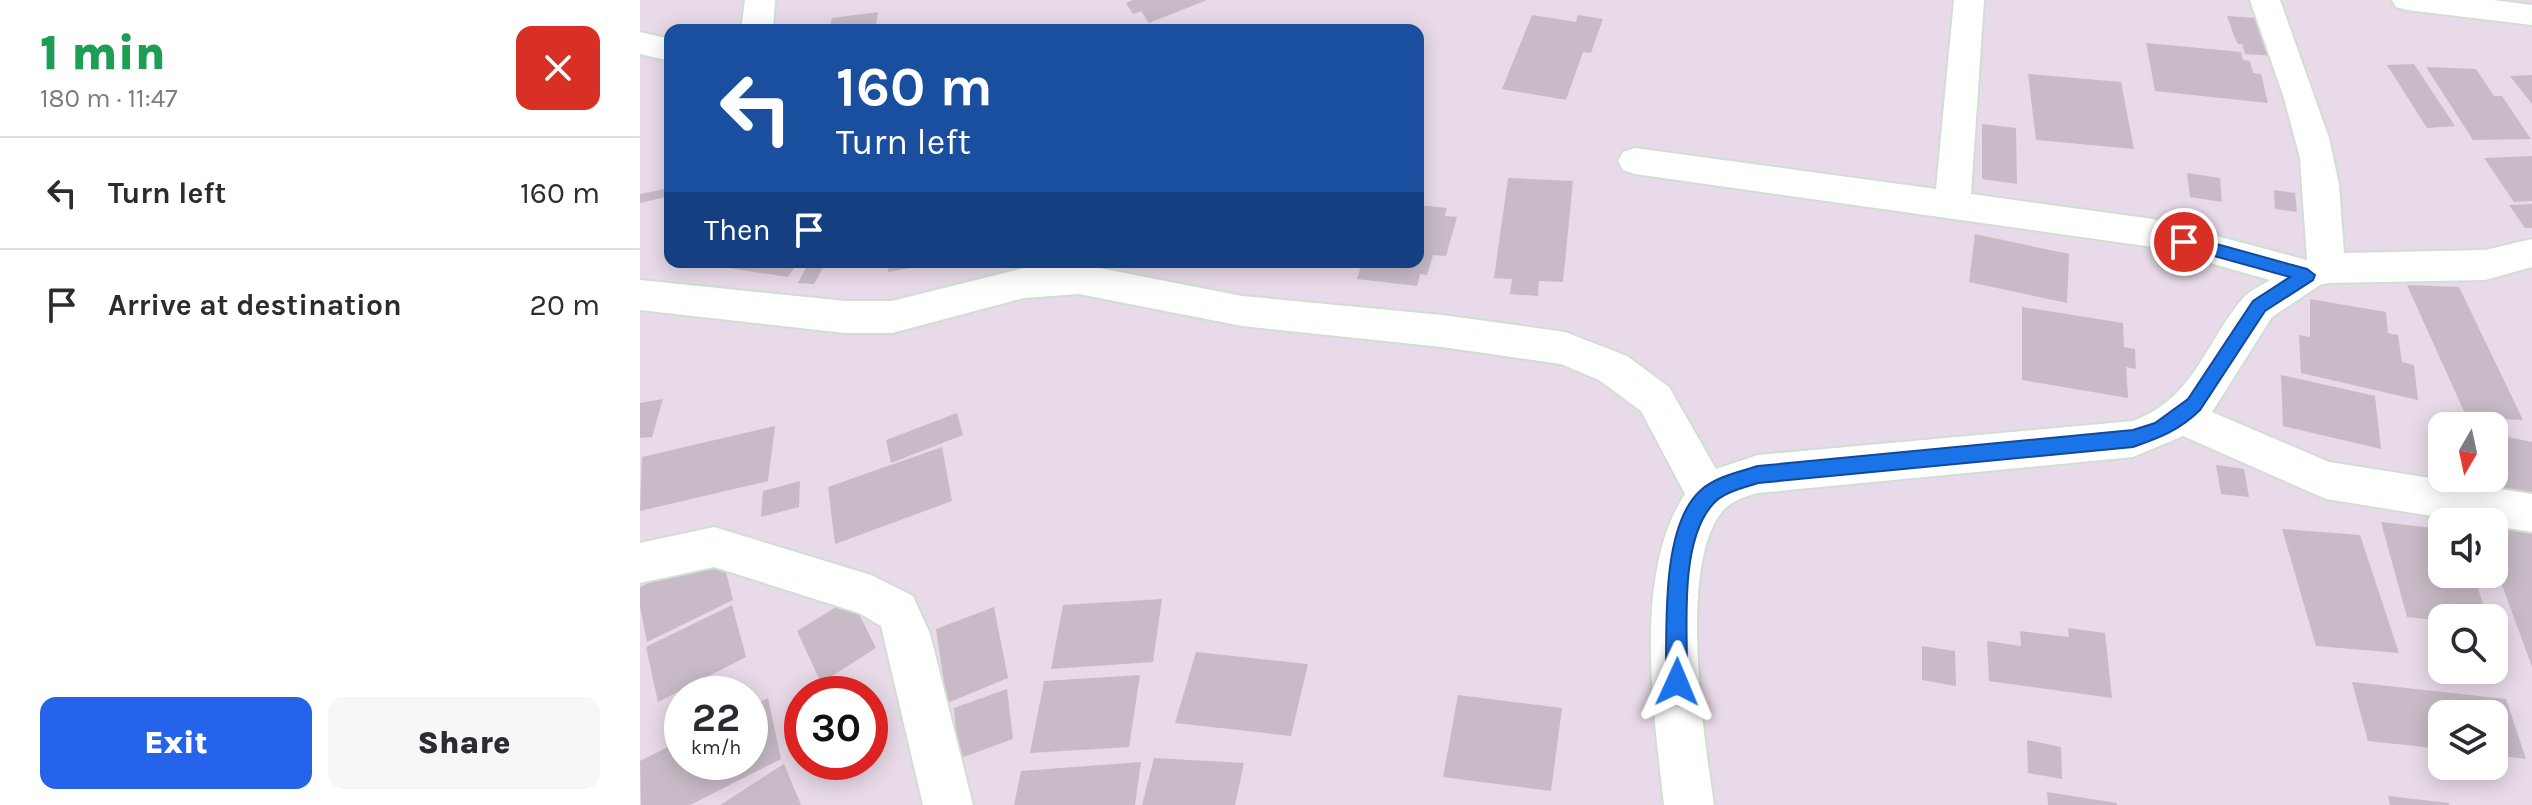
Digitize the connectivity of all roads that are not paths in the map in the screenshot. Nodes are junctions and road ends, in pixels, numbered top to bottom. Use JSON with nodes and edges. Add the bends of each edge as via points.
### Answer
{"nodes":[{"id":1,"x":760,"y":0,"type":"edge"},
{"id":2,"x":1969,"y":0,"type":"edge"},
{"id":3,"x":2265,"y":0,"type":"edge"},
{"id":4,"x":2407,"y":0,"type":"edge"},
{"id":5,"x":2532,"y":15,"type":"edge"},
{"id":6,"x":758,"y":24,"type":"edge"},
{"id":7,"x":640,"y":43,"type":"edge"},
{"id":8,"x":664,"y":49,"type":"edge"},
{"id":9,"x":1635,"y":161,"type":"dead end"},
{"id":10,"x":1952,"y":205,"type":"junction"},
{"id":11,"x":2532,"y":253,"type":"edge"},
{"id":12,"x":2317,"y":272,"type":"junction"},
{"id":13,"x":640,"y":295,"type":"edge"},
{"id":14,"x":2181,"y":417,"type":"junction"},
{"id":15,"x":1708,"y":495,"type":"junction"},
{"id":16,"x":2532,"y":513,"type":"edge"},
{"id":17,"x":640,"y":563,"type":"edge"},
{"id":18,"x":948,"y":805,"type":"edge"},
{"id":19,"x":1689,"y":805,"type":"edge"}],
"edges":[{"from":1,"to":6,"type":"street"},
{"from":2,"to":10,"type":"street"},
{"from":3,"to":12,"type":"street","via":[[2320,172]]},
{"from":4,"to":5,"type":"street"},
{"from":7,"to":8,"type":"street"},
{"from":9,"to":10,"type":"street"},
{"from":10,"to":12,"type":"street","via":[[2153,233]]},
{"from":11,"to":12,"type":"street","via":[[2485,265]]},
{"from":12,"to":14,"type":"street","via":[[2259,306]]},
{"from":13,"to":15,"type":"street","via":[[845,317],[892,317],[1024,283],[1079,279],[1242,311],[1565,348],[1613,368],[1655,399]]},
{"from":14,"to":15,"type":"street","via":[[2133,439],[1758,474]]},
{"from":14,"to":16,"type":"street","via":[[2326,480]]},
{"from":15,"to":19,"type":"street","via":[[1686,536],[1679,575],[1676,708]]},
{"from":17,"to":18,"type":"street","via":[[714,547],[871,596],[897,611]]}]}
